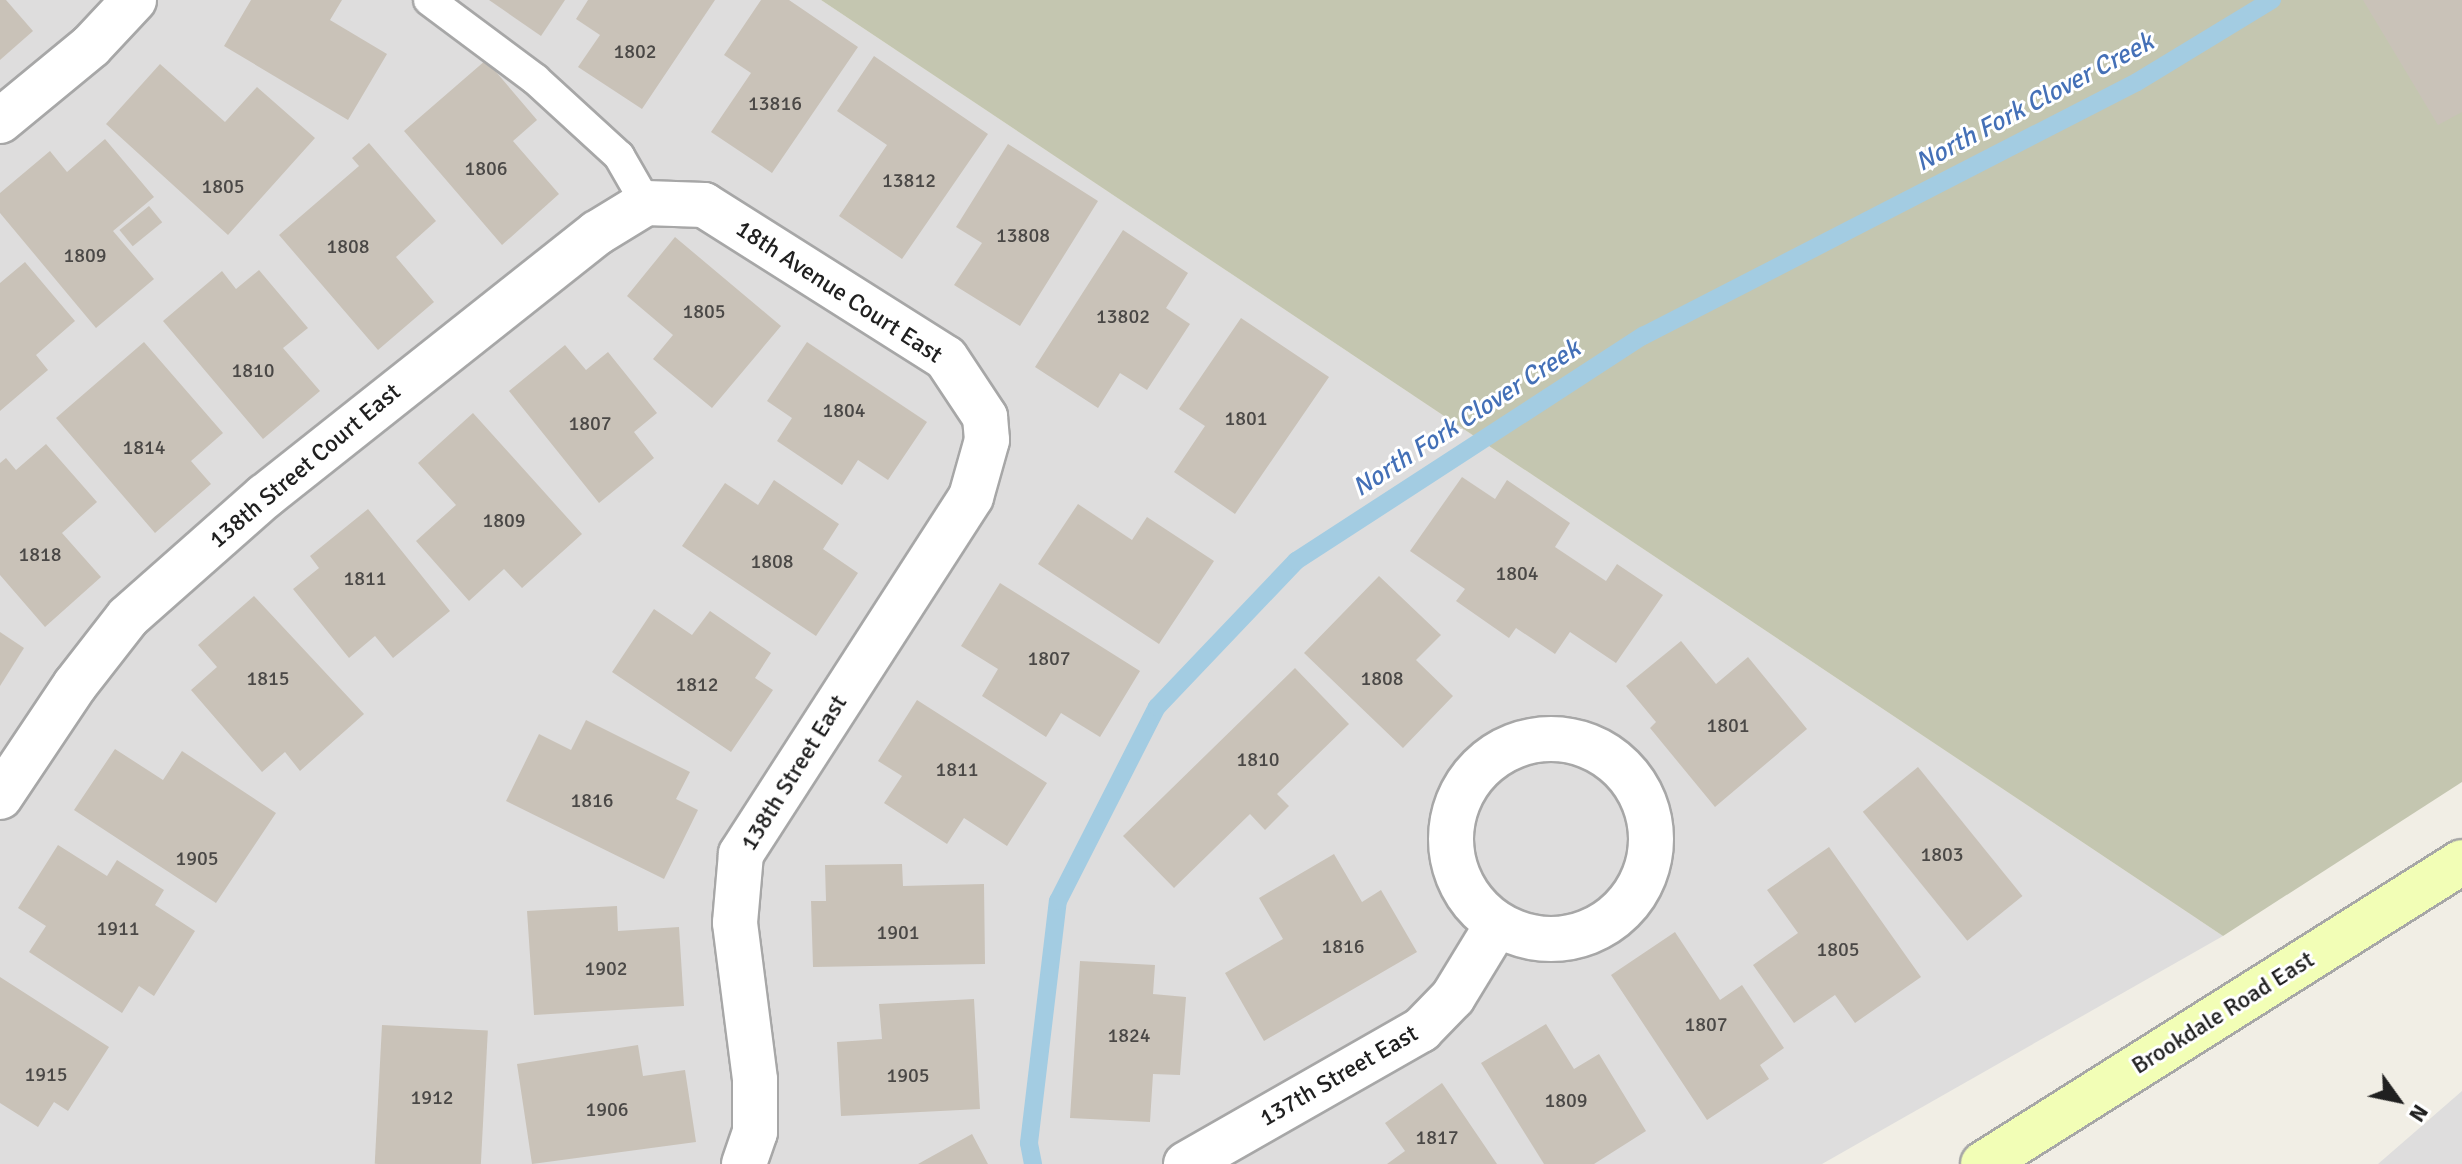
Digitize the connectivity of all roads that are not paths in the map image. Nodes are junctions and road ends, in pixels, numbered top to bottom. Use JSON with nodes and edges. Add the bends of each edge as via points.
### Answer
{"nodes":[{"id":1,"x":134,"y":0,"type":"edge"},
{"id":2,"x":429,"y":0,"type":"edge"},
{"id":3,"x":0,"y":121,"type":"edge"},
{"id":4,"x":658,"y":204,"type":"junction"},
{"id":5,"x":985,"y":417,"type":"joint"},
{"id":6,"x":0,"y":797,"type":"edge"},
{"id":7,"x":2462,"y":862,"type":"edge"},
{"id":8,"x":1497,"y":925,"type":"junction"},
{"id":9,"x":744,"y":1164,"type":"edge"},
{"id":10,"x":1186,"y":1164,"type":"edge"},
{"id":11,"x":1983,"y":1164,"type":"edge"}],
"edges":[{"from":1,"to":3,"type":"street","via":[[91,46]]},
{"from":2,"to":4,"type":"lane","via":[[535,79],[619,156]]},
{"from":4,"to":5,"type":"street","name":"18th Avenue Court East","via":[[704,205],[898,324],[946,358]]},
{"from":4,"to":6,"type":"street","name":"138th Street Court East","via":[[517,293],[265,496],[128,617]]},
{"from":5,"to":9,"type":"street","name":"138th Street East","via":[[987,440],[971,497],[741,854],[735,923],[755,1080],[755,1132]]},
{"from":7,"to":11,"type":"main road","name":"Brookdale Road East"},
{"from":8,"to":8,"type":"street","via":[[1529,938],[1563,939],[1596,929],[1623,909],[1642,880],[1651,847],[1648,814],[1634,782],[1610,757],[1581,743],[1550,738],[1518,744],[1490,759],[1468,783],[1454,812],[1450,844],[1456,876],[1473,903]]},
{"from":8,"to":10,"type":"street","name":"137th Street East","via":[[1453,997],[1421,1030]]}]}
